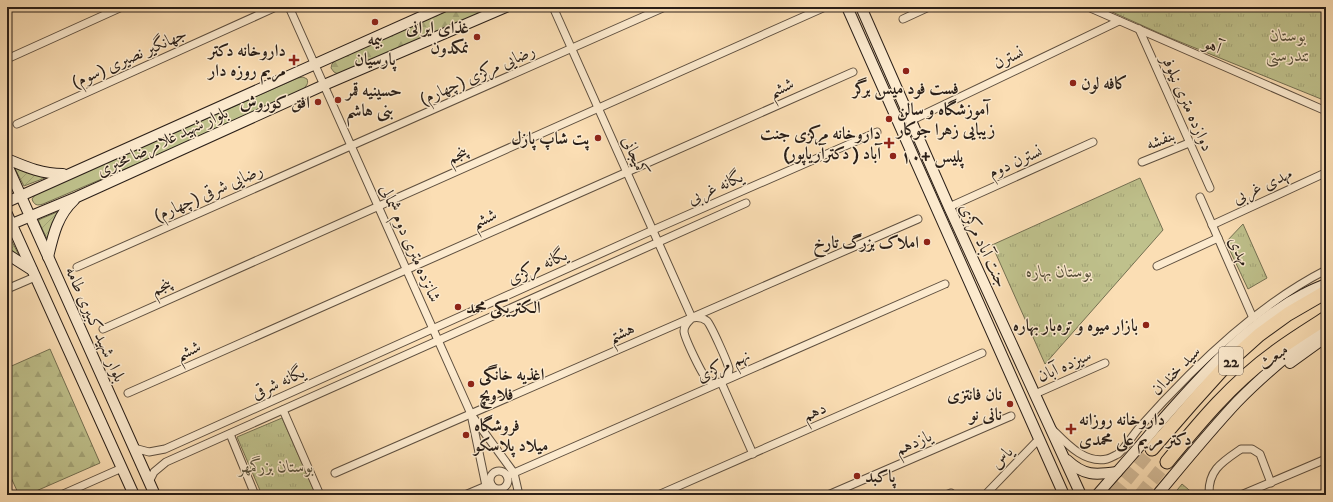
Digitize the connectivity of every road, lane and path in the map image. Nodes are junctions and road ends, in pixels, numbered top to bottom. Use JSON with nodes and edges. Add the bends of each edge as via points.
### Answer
{"nodes":[{"id":1,"x":122,"y":7,"type":"edge"},
{"id":2,"x":276,"y":7,"type":"edge"},
{"id":3,"x":289,"y":7,"type":"edge"},
{"id":4,"x":443,"y":7,"type":"edge"},
{"id":5,"x":506,"y":7,"type":"edge"},
{"id":6,"x":553,"y":7,"type":"edge"},
{"id":7,"x":665,"y":7,"type":"edge"},
{"id":8,"x":847,"y":7,"type":"edge"},
{"id":9,"x":861,"y":7,"type":"edge"},
{"id":10,"x":929,"y":7,"type":"edge"},
{"id":11,"x":1088,"y":7,"type":"edge"},
{"id":12,"x":823,"y":8,"type":"edge"},
{"id":13,"x":903,"y":19,"type":"dead end"},
{"id":14,"x":1119,"y":21,"type":"junction"},
{"id":15,"x":1139,"y":29,"type":"junction"},
{"id":16,"x":572,"y":48,"type":"junction"},
{"id":17,"x":7,"y":59,"type":"edge"},
{"id":18,"x":315,"y":64,"type":"junction"},
{"id":19,"x":853,"y":72,"type":"dead end"},
{"id":20,"x":324,"y":85,"type":"junction"},
{"id":21,"x":598,"y":108,"type":"junction"},
{"id":22,"x":1326,"y":111,"type":"edge"},
{"id":23,"x":910,"y":120,"type":"junction"},
{"id":24,"x":17,"y":124,"type":"dead end"},
{"id":25,"x":877,"y":132,"type":"dead end"},
{"id":26,"x":1093,"y":142,"type":"dead end"},
{"id":27,"x":1189,"y":142,"type":"junction"},
{"id":28,"x":351,"y":146,"type":"junction"},
{"id":29,"x":7,"y":159,"type":"edge"},
{"id":30,"x":1142,"y":162,"type":"dead end"},
{"id":31,"x":7,"y":165,"type":"edge"},
{"id":32,"x":627,"y":172,"type":"junction"},
{"id":33,"x":1325,"y":173,"type":"edge"},
{"id":34,"x":67,"y":174,"type":"junction"},
{"id":35,"x":1210,"y":188,"type":"dead end"},
{"id":36,"x":20,"y":196,"type":"junction"},
{"id":37,"x":1200,"y":197,"type":"dead end"},
{"id":38,"x":77,"y":198,"type":"junction"},
{"id":39,"x":7,"y":202,"type":"edge"},
{"id":40,"x":746,"y":203,"type":"dead end"},
{"id":41,"x":378,"y":206,"type":"junction"},
{"id":42,"x":949,"y":207,"type":"junction"},
{"id":43,"x":7,"y":214,"type":"edge"},
{"id":44,"x":30,"y":217,"type":"junction"},
{"id":45,"x":918,"y":219,"type":"dead end"},
{"id":46,"x":9,"y":225,"type":"edge"},
{"id":47,"x":1212,"y":225,"type":"junction"},
{"id":48,"x":653,"y":230,"type":"junction"},
{"id":49,"x":1218,"y":238,"type":"junction"},
{"id":50,"x":658,"y":242,"type":"junction"},
{"id":51,"x":7,"y":254,"type":"edge"},
{"id":52,"x":48,"y":257,"type":"junction"},
{"id":53,"x":1157,"y":266,"type":"dead end"},
{"id":54,"x":77,"y":267,"type":"dead end"},
{"id":55,"x":406,"y":270,"type":"junction"},
{"id":56,"x":1326,"y":270,"type":"edge"},
{"id":57,"x":34,"y":273,"type":"junction"},
{"id":58,"x":945,"y":284,"type":"dead end"},
{"id":59,"x":1326,"y":284,"type":"edge"},
{"id":60,"x":7,"y":289,"type":"edge"},
{"id":61,"x":1326,"y":292,"type":"edge"},
{"id":62,"x":998,"y":313,"type":"junction"},
{"id":63,"x":692,"y":318,"type":"junction"},
{"id":64,"x":1253,"y":318,"type":"junction"},
{"id":65,"x":1326,"y":318,"type":"edge"},
{"id":66,"x":985,"y":319,"type":"junction"},
{"id":67,"x":1326,"y":326,"type":"edge"},
{"id":68,"x":103,"y":329,"type":"dead end"},
{"id":69,"x":433,"y":329,"type":"junction"},
{"id":70,"x":1326,"y":338,"type":"edge"},
{"id":71,"x":438,"y":340,"type":"junction"},
{"id":72,"x":982,"y":354,"type":"dead end"},
{"id":73,"x":1105,"y":363,"type":"dead end"},
{"id":74,"x":722,"y":382,"type":"junction"},
{"id":75,"x":128,"y":393,"type":"dead end"},
{"id":76,"x":1035,"y":394,"type":"junction"},
{"id":77,"x":1239,"y":401,"type":"junction"},
{"id":78,"x":283,"y":410,"type":"junction"},
{"id":79,"x":471,"y":414,"type":"junction"},
{"id":80,"x":1011,"y":416,"type":"dead end"},
{"id":81,"x":1050,"y":428,"type":"junction"},
{"id":82,"x":230,"y":434,"type":"junction"},
{"id":83,"x":1039,"y":439,"type":"junction"},
{"id":84,"x":134,"y":448,"type":"junction"},
{"id":85,"x":1152,"y":449,"type":"tunnel mouth"},
{"id":86,"x":753,"y":454,"type":"junction"},
{"id":87,"x":1063,"y":456,"type":"junction"},
{"id":88,"x":1326,"y":459,"type":"edge"},
{"id":89,"x":1168,"y":462,"type":"tunnel mouth"},
{"id":90,"x":122,"y":468,"type":"junction"},
{"id":91,"x":335,"y":473,"type":"dead end"},
{"id":92,"x":511,"y":475,"type":"junction"},
{"id":93,"x":1114,"y":475,"type":"junction"},
{"id":94,"x":149,"y":482,"type":"junction"},
{"id":95,"x":1271,"y":483,"type":"junction"},
{"id":96,"x":489,"y":485,"type":"junction"},
{"id":97,"x":842,"y":492,"type":"edge"},
{"id":98,"x":1159,"y":493,"type":"edge"},
{"id":99,"x":61,"y":495,"type":"edge"},
{"id":100,"x":134,"y":495,"type":"edge"},
{"id":101,"x":155,"y":495,"type":"edge"},
{"id":102,"x":255,"y":495,"type":"edge"},
{"id":103,"x":320,"y":495,"type":"edge"},
{"id":104,"x":465,"y":495,"type":"edge"},
{"id":105,"x":493,"y":495,"type":"edge"},
{"id":106,"x":519,"y":495,"type":"edge"},
{"id":107,"x":658,"y":495,"type":"edge"},
{"id":108,"x":828,"y":495,"type":"edge"},
{"id":109,"x":985,"y":495,"type":"edge"},
{"id":110,"x":1062,"y":495,"type":"edge"},
{"id":111,"x":1081,"y":495,"type":"edge"},
{"id":112,"x":1097,"y":495,"type":"edge"},
{"id":113,"x":1108,"y":495,"type":"edge"},
{"id":114,"x":1209,"y":495,"type":"edge"},
{"id":115,"x":1241,"y":495,"type":"edge"}],
"edges":[{"from":1,"to":17,"type":"street"},
{"from":2,"to":24,"type":"street","name":"جهانگیر نصیری (سوم)"},
{"from":3,"to":18,"type":"street","name":"شانزده متری دوم شمالی"},
{"from":4,"to":18,"type":"main road","name":"بلوار شهید غلامرضا مخبری"},
{"from":5,"to":20,"type":"main road","name":"بلوار شهید غلامرضا مخبری"},
{"from":6,"to":16,"type":"street","name":"کمیجانی"},
{"from":7,"to":16,"type":"street","name":"رضایی مرکزی (چهارم)"},
{"from":8,"to":66,"type":"main road","name":"جنت آباد مرکزی"},
{"from":9,"to":23,"type":"main road","name":"جنت آباد مرکزی"},
{"from":10,"to":13,"type":"street"},
{"from":11,"to":14,"type":"street","name":"آهو"},
{"from":12,"to":21,"type":"street","name":"پنجم"},
{"from":14,"to":15,"type":"street","name":"آهو"},
{"from":14,"to":23,"type":"street","name":"نسترن"},
{"from":15,"to":22,"type":"street","name":"آهو"},
{"from":15,"to":27,"type":"street","name":"دوازده متری نیلوفر"},
{"from":16,"to":21,"type":"street","name":"کمیجانی"},
{"from":16,"to":28,"type":"street","name":"رضایی مرکزی (چهارم)"},
{"from":18,"to":20,"type":"street","name":"شانزده متری دوم شمالی"},
{"from":18,"to":34,"type":"main road","name":"بلوار شهید غلامرضا مخبری"},
{"from":19,"to":32,"type":"street","name":"ششم"},
{"from":20,"to":28,"type":"street","name":"شانزده متری دوم شمالی"},
{"from":20,"to":38,"type":"main road","name":"بلوار شهید غلامرضا مخبری"},
{"from":21,"to":32,"type":"street","name":"کمیجانی"},
{"from":21,"to":41,"type":"street","name":"پنجم"},
{"from":23,"to":42,"type":"main road","name":"جنت آباد مرکزی"},
{"from":25,"to":48,"type":"street","name":"یگانه غربی"},
{"from":26,"to":42,"type":"street","name":"نسترن دوم"},
{"from":27,"to":30,"type":"street","name":"بنفشه"},
{"from":27,"to":35,"type":"street","name":"دوازده متری نیلوفر"},
{"from":28,"to":41,"type":"street","name":"شانزده متری دوم شمالی"},
{"from":28,"to":54,"type":"street","name":"رضایی شرقی (چهارم)"},
{"from":29,"to":34,"type":"main road","via":[[37,171]]},
{"from":31,"to":36,"type":"main road","name":"بلوار شهید کبیری طامه"},
{"from":32,"to":48,"type":"street","name":"کمیجانی"},
{"from":32,"to":55,"type":"street","name":"ششم"},
{"from":33,"to":47,"type":"street","name":"مهدی غربی"},
{"from":34,"to":36,"type":"main road","name":"بلوار شهید غلامرضا مخبری"},
{"from":36,"to":39,"type":"main road","name":"بلوار شهید غلامرضا مخبری"},
{"from":36,"to":44,"type":"main road","name":"بلوار شهید کبیری طامه"},
{"from":37,"to":47,"type":"street","name":"مهدی"},
{"from":38,"to":44,"type":"main road","name":"بلوار شهید غلامرضا مخبری"},
{"from":38,"to":52,"type":"main road","via":[[68,206],[57,223]]},
{"from":40,"to":50,"type":"street","name":"یگانه غربی"},
{"from":41,"to":55,"type":"street","name":"شانزده متری دوم شمالی"},
{"from":41,"to":68,"type":"street","name":"پنجم"},
{"from":42,"to":62,"type":"main road","name":"جنت آباد مرکزی"},
{"from":43,"to":46,"type":"main road","name":"بلوار شهید کبیری طامه"},
{"from":44,"to":46,"type":"main road","name":"بلوار شهید غلامرضا مخبری"},
{"from":44,"to":52,"type":"main road","name":"بلوار شهید کبیری طامه"},
{"from":45,"to":63,"type":"street","name":"هشتم"},
{"from":46,"to":57,"type":"main road","name":"بلوار شهید کبیری طامه"},
{"from":47,"to":49,"type":"street","name":"مهدی"},
{"from":48,"to":50,"type":"street","name":"کمیجانی"},
{"from":48,"to":69,"type":"street","name":"یگانه مرکزی"},
{"from":49,"to":53,"type":"street"},
{"from":49,"to":64,"type":"street","name":"مهدی"},
{"from":50,"to":63,"type":"street","name":"کمیجانی"},
{"from":50,"to":71,"type":"street","name":"یگانه مرکزی"},
{"from":51,"to":57,"type":"main road"},
{"from":52,"to":84,"type":"main road","name":"بلوار شهید کبیری طامه"},
{"from":55,"to":69,"type":"street","name":"شانزده متری دوم شمالی"},
{"from":55,"to":75,"type":"street","name":"ششم"},
{"from":56,"to":64,"type":"street","name":"سید خندان","via":[[1282,295]]},
{"from":57,"to":60,"type":"street"},
{"from":57,"to":90,"type":"main road","name":"بلوار شهید کبیری طامه"},
{"from":58,"to":74,"type":"street","name":"نهم مرکزی"},
{"from":59,"to":93,"type":"main road","via":[[1303,294],[1278,310],[1229,350],[1205,372]]},
{"from":61,"to":85,"type":"highway","number":"22","via":[[1258,335],[1230,361]]},
{"from":62,"to":66,"type":"main road"},
{"from":62,"to":76,"type":"main road","name":"جنت آباد مرکزی"},
{"from":63,"to":74,"type":"street","via":[[701,318],[709,323],[729,368]]},
{"from":63,"to":74,"type":"street","via":[[686,325],[684,334],[706,379],[713,383]]},
{"from":63,"to":79,"type":"street","name":"هشتم"},
{"from":64,"to":81,"type":"street","name":"سید خندان","via":[[1190,374],[1114,456],[1101,460],[1086,457]]},
{"from":65,"to":89,"type":"highway","number":"22","via":[[1274,352],[1247,375],[1195,428]]},
{"from":66,"to":83,"type":"main road","name":"جنت آباد مرکزی"},
{"from":67,"to":77,"type":"main road","via":[[1276,366]]},
{"from":69,"to":71,"type":"street","name":"شانزده متری دوم شمالی"},
{"from":69,"to":84,"type":"street","name":"یگانه شرقی","via":[[165,449],[149,452]]},
{"from":70,"to":77,"type":"main road","name":"مبعث"},
{"from":71,"to":78,"type":"street","name":"یگانه شرقی"},
{"from":71,"to":79,"type":"street","name":"شانزده متری دوم شمالی"},
{"from":72,"to":86,"type":"street","name":"دهم"},
{"from":73,"to":76,"type":"street","name":"سیزده آبان"},
{"from":74,"to":86,"type":"street"},
{"from":74,"to":92,"type":"street","name":"نهم مرکزی"},
{"from":76,"to":81,"type":"main road","name":"جنت آباد مرکزی"},
{"from":77,"to":98,"type":"main road"},
{"from":78,"to":82,"type":"street","name":"یگانه شرقی"},
{"from":78,"to":103,"type":"street"},
{"from":79,"to":91,"type":"street","name":"هشتم"},
{"from":79,"to":92,"type":"street","name":"شانزده متری دوم شمالی"},
{"from":79,"to":96,"type":"street","name":"شانزده متری دوم شمالی"},
{"from":80,"to":97,"type":"street","name":"یازدهم"},
{"from":81,"to":87,"type":"main road","name":"جنت آباد مرکزی"},
{"from":82,"to":94,"type":"street","name":"یگانه شرقی","via":[[166,462],[154,472]]},
{"from":82,"to":102,"type":"street"},
{"from":83,"to":109,"type":"street","name":"یاس"},
{"from":83,"to":110,"type":"main road","name":"جنت آباد مرکزی"},
{"from":84,"to":94,"type":"main road","name":"بلوار شهید کبیری طامه"},
{"from":86,"to":107,"type":"street","name":"دهم"},
{"from":87,"to":93,"type":"main road","via":[[1082,471]]},
{"from":87,"to":111,"type":"main road","name":"جنت آباد مرکزی"},
{"from":88,"to":95,"type":"street"},
{"from":90,"to":99,"type":"street"},
{"from":90,"to":100,"type":"main road","name":"بلوار شهید کبیری طامه"},
{"from":92,"to":96,"type":"street","via":[[504,487],[498,489]]},
{"from":92,"to":96,"type":"street","via":[[495,472],[490,478]]},
{"from":92,"to":106,"type":"street","name":"شانزده متری دوم شمالی"},
{"from":93,"to":112,"type":"main road"},
{"from":93,"to":113,"type":"main road","via":[[1108,486]]},
{"from":94,"to":101,"type":"main road","name":"بلوار شهید کبیری طامه"},
{"from":95,"to":114,"type":"street","via":[[1260,454],[1240,449],[1216,469],[1209,481]]},
{"from":95,"to":115,"type":"street"},
{"from":96,"to":104,"type":"street"},
{"from":96,"to":105,"type":"street","name":"شانزده متری دوم شمالی"},
{"from":97,"to":108,"type":"street","name":"یازدهم"}]}
